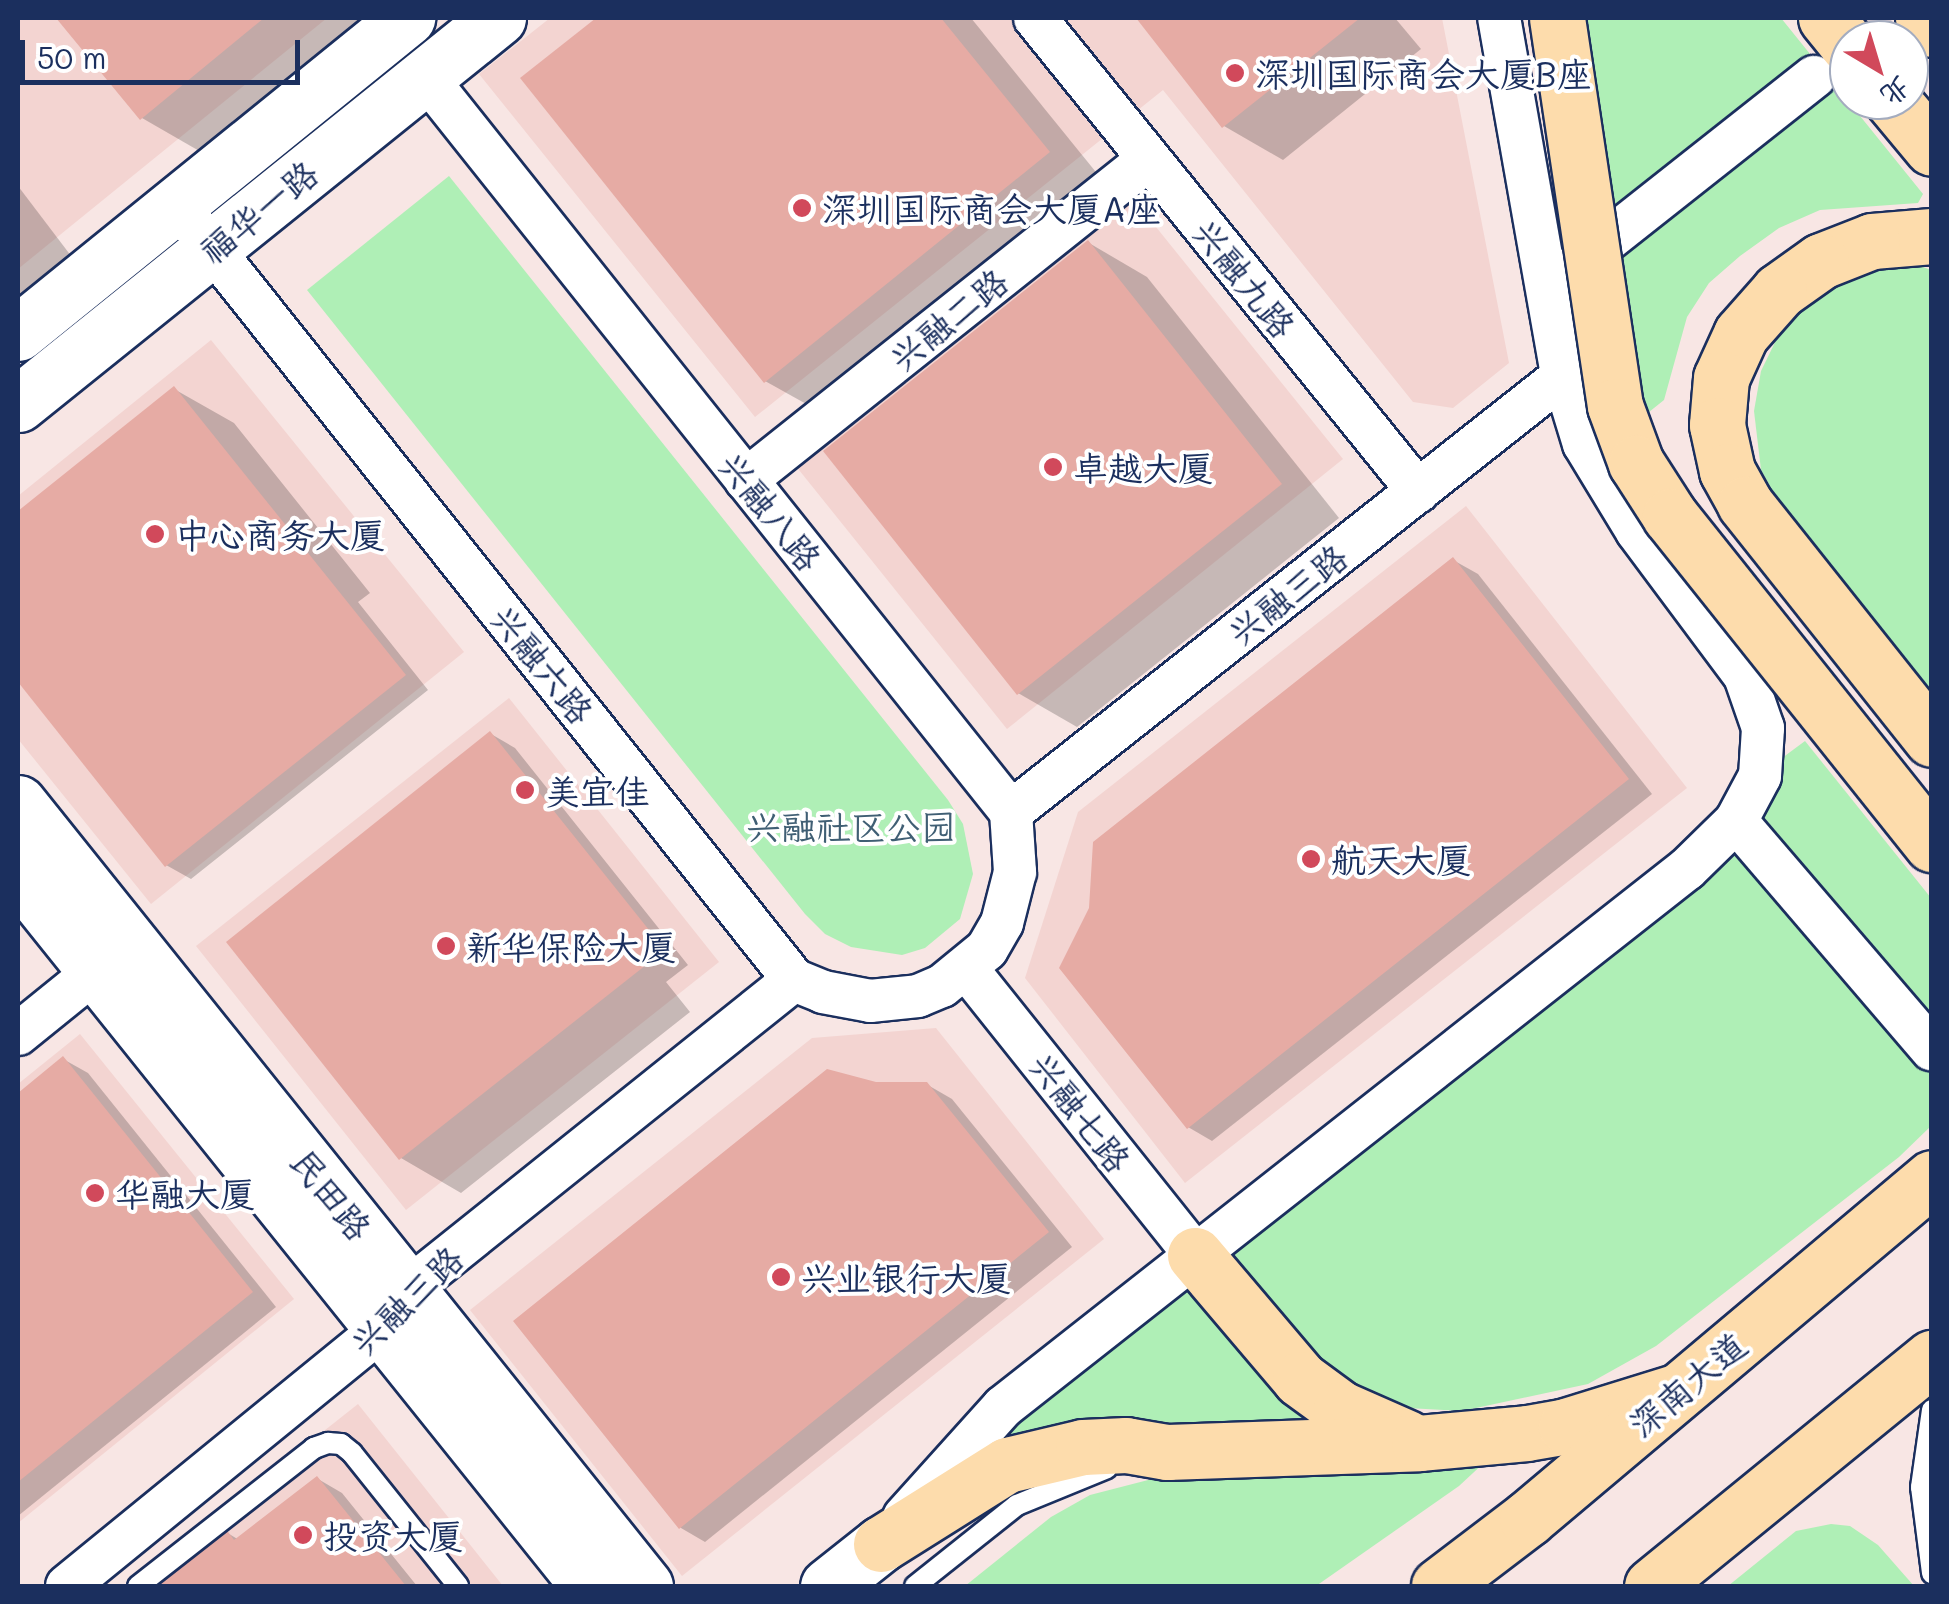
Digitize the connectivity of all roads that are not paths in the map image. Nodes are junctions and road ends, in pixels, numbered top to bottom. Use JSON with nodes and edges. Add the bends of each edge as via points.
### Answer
{"nodes":[{"id":1,"x":407,"y":18,"type":"edge"},
{"id":2,"x":498,"y":18,"type":"edge"},
{"id":3,"x":1035,"y":18,"type":"edge"},
{"id":4,"x":1500,"y":18,"type":"edge"},
{"id":5,"x":1558,"y":18,"type":"edge"},
{"id":6,"x":1922,"y":18,"type":"edge"},
{"id":7,"x":1932,"y":28,"type":"edge"},
{"id":8,"x":1829,"y":64,"type":"edge"},
{"id":9,"x":425,"y":76,"type":"junction"},
{"id":10,"x":1909,"y":120,"type":"edge"},
{"id":11,"x":1932,"y":148,"type":"edge"},
{"id":12,"x":1149,"y":159,"type":"junction"},
{"id":13,"x":177,"y":204,"type":"junction"},
{"id":14,"x":1932,"y":236,"type":"edge"},
{"id":15,"x":212,"y":248,"type":"junction"},
{"id":16,"x":1546,"y":288,"type":"junction"},
{"id":17,"x":18,"y":333,"type":"edge"},
{"id":18,"x":1563,"y":376,"type":"junction"},
{"id":19,"x":18,"y":404,"type":"edge"},
{"id":20,"x":746,"y":480,"type":"junction"},
{"id":21,"x":1418,"y":491,"type":"junction"},
{"id":22,"x":1932,"y":738,"type":"edge"},
{"id":23,"x":18,"y":803,"type":"edge"},
{"id":24,"x":1011,"y":812,"type":"junction"},
{"id":25,"x":1736,"y":821,"type":"junction"},
{"id":26,"x":1932,"y":844,"type":"edge"},
{"id":27,"x":18,"y":874,"type":"edge"},
{"id":28,"x":113,"y":957,"type":"junction"},
{"id":29,"x":967,"y":969,"type":"junction"},
{"id":30,"x":794,"y":980,"type":"junction"},
{"id":31,"x":18,"y":1034,"type":"edge"},
{"id":32,"x":1932,"y":1050,"type":"edge"},
{"id":33,"x":1932,"y":1178,"type":"edge"},
{"id":34,"x":1195,"y":1255,"type":"junction"},
{"id":35,"x":396,"y":1308,"type":"junction"},
{"id":36,"x":1932,"y":1358,"type":"edge"},
{"id":37,"x":1676,"y":1392,"type":"junction"},
{"id":38,"x":1932,"y":1410,"type":"edge"},
{"id":39,"x":1419,"y":1443,"type":"junction"},
{"id":40,"x":1168,"y":1452,"type":"junction"},
{"id":41,"x":1752,"y":1505,"type":"junction"},
{"id":42,"x":881,"y":1544,"type":"junction"},
{"id":43,"x":1932,"y":1573,"type":"edge"},
{"id":44,"x":67,"y":1586,"type":"edge"},
{"id":45,"x":138,"y":1586,"type":"edge"},
{"id":46,"x":458,"y":1586,"type":"edge"},
{"id":47,"x":589,"y":1586,"type":"edge"},
{"id":48,"x":645,"y":1586,"type":"edge"},
{"id":49,"x":828,"y":1586,"type":"edge"},
{"id":50,"x":916,"y":1586,"type":"edge"},
{"id":51,"x":1440,"y":1586,"type":"edge"},
{"id":52,"x":1652,"y":1586,"type":"edge"},
{"id":53,"x":1704,"y":1586,"type":"edge"}],
"edges":[{"from":1,"to":13,"type":"street","name":"福华一路"},
{"from":2,"to":9,"type":"street","name":"福华一路"},
{"from":3,"to":12,"type":"street","name":"兴融九路"},
{"from":4,"to":16,"type":"street"},
{"from":5,"to":26,"type":"main road","bridge":true,"via":[[1615,406],[1631,451],[1670,516]]},
{"from":6,"to":7,"type":"main road"},
{"from":8,"to":16,"type":"street"},
{"from":9,"to":15,"type":"street","name":"福华一路"},
{"from":9,"to":20,"type":"street","name":"兴融八路"},
{"from":10,"to":11,"type":"main road"},
{"from":12,"to":20,"type":"street","name":"兴融二路"},
{"from":12,"to":21,"type":"street","name":"兴融九路"},
{"from":13,"to":15,"type":"street","name":"兴融六路"},
{"from":13,"to":17,"type":"street","name":"福华一路"},
{"from":14,"to":22,"type":"main road","via":[[1872,241],[1821,261],[1779,291],[1741,334],[1721,378],[1717,425],[1727,470],[1745,504]]},
{"from":15,"to":19,"type":"street","name":"福华一路"},
{"from":15,"to":30,"type":"street","name":"兴融六路"},
{"from":16,"to":18,"type":"street"},
{"from":18,"to":21,"type":"street","name":"兴融三路"},
{"from":18,"to":25,"type":"street","via":[[1584,444],[1607,485],[1728,650],[1757,704],[1760,776]]},
{"from":20,"to":24,"type":"street","name":"兴融八路"},
{"from":21,"to":24,"type":"street","name":"兴融三路"},
{"from":23,"to":28,"type":"street","name":"民田路"},
{"from":24,"to":29,"type":"street","via":[[1010,897],[987,949]]},
{"from":25,"to":32,"type":"street"},
{"from":25,"to":34,"type":"street","via":[[1687,868]]},
{"from":27,"to":28,"type":"street","name":"民田路"},
{"from":28,"to":31,"type":"street"},
{"from":28,"to":35,"type":"street","name":"民田路"},
{"from":29,"to":30,"type":"street","via":[[942,986],[895,1001],[846,998]]},
{"from":29,"to":34,"type":"street","name":"兴融七路"},
{"from":30,"to":35,"type":"street","name":"兴融三路"},
{"from":33,"to":37,"type":"main road","name":"深南大道"},
{"from":34,"to":39,"type":"main road","via":[[1300,1380],[1342,1409]]},
{"from":34,"to":42,"type":"street","via":[[1003,1407]]},
{"from":35,"to":44,"type":"street","name":"兴融三路"},
{"from":35,"to":47,"type":"street","name":"民田路"},
{"from":35,"to":48,"type":"street","name":"民田路"},
{"from":36,"to":41,"type":"main road"},
{"from":37,"to":39,"type":"main road","via":[[1566,1426]]},
{"from":37,"to":51,"type":"main road","name":"深南大道"},
{"from":38,"to":43,"type":"lane","via":[[1920,1487]]},
{"from":39,"to":40,"type":"main road"},
{"from":40,"to":42,"type":"main road","via":[[1083,1447],[1007,1465]]},
{"from":40,"to":50,"type":"lane","via":[[1091,1472],[1017,1505]]},
{"from":41,"to":52,"type":"main road"},
{"from":41,"to":53,"type":"main road"},
{"from":42,"to":49,"type":"street"},
{"from":45,"to":46,"type":"lane","via":[[328,1442],[352,1453]]}]}
